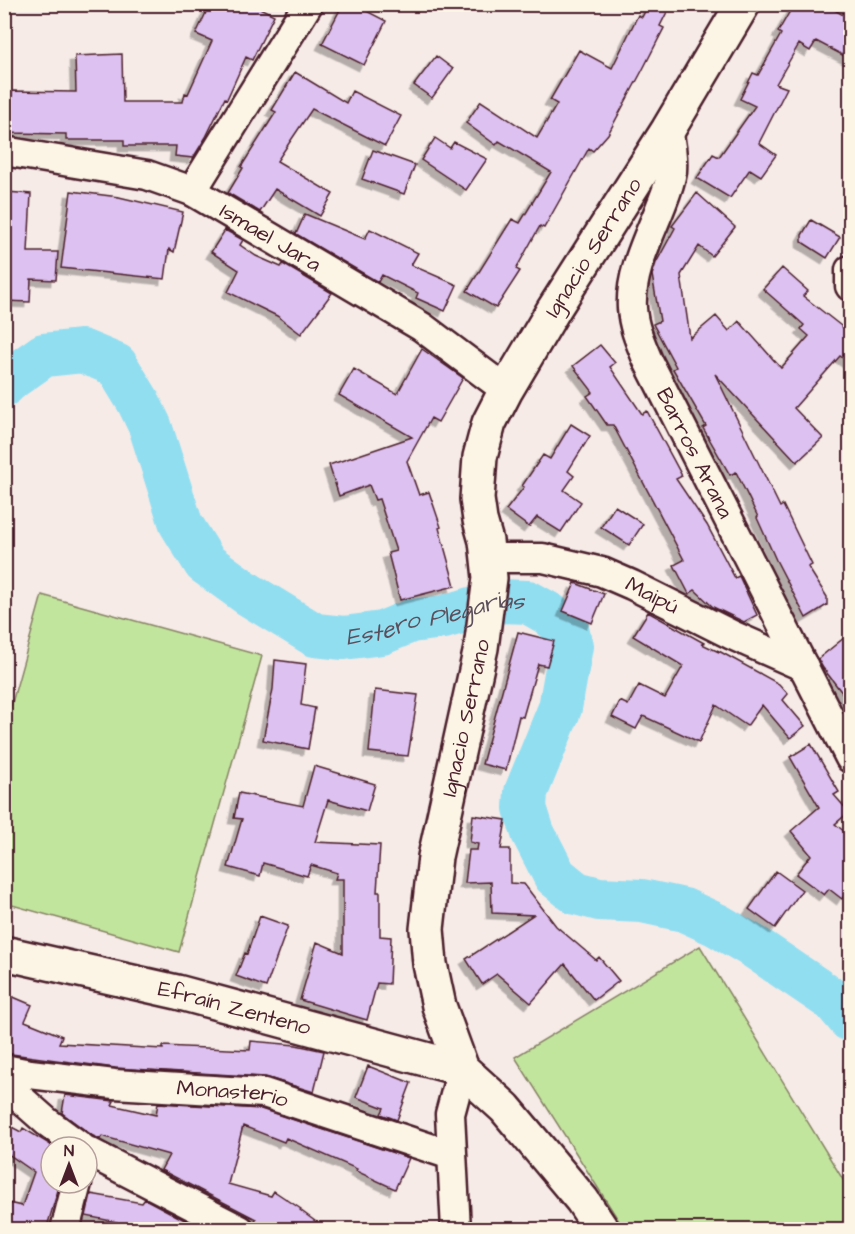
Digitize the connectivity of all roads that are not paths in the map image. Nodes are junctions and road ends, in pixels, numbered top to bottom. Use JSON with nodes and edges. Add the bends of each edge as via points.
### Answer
{"nodes":[{"id":1,"x":308,"y":4,"type":"edge"},
{"id":2,"x":743,"y":4,"type":"edge"},
{"id":3,"x":668,"y":130,"type":"junction"},
{"id":4,"x":4,"y":151,"type":"edge"},
{"id":5,"x":192,"y":191,"type":"junction"},
{"id":6,"x":850,"y":270,"type":"edge"},
{"id":7,"x":850,"y":286,"type":"edge"},
{"id":8,"x":506,"y":390,"type":"junction"},
{"id":9,"x":489,"y":568,"type":"junction"},
{"id":10,"x":804,"y":667,"type":"junction"},
{"id":11,"x":850,"y":758,"type":"edge"},
{"id":12,"x":4,"y":953,"type":"edge"},
{"id":13,"x":4,"y":1069,"type":"edge"},
{"id":14,"x":462,"y":1070,"type":"junction"},
{"id":15,"x":4,"y":1084,"type":"edge"},
{"id":16,"x":65,"y":1135,"type":"edge"},
{"id":17,"x":451,"y":1155,"type":"junction"},
{"id":18,"x":99,"y":1157,"type":"edge"},
{"id":19,"x":74,"y":1195,"type":"edge"},
{"id":20,"x":65,"y":1230,"type":"edge"},
{"id":21,"x":240,"y":1230,"type":"edge"},
{"id":22,"x":456,"y":1230,"type":"edge"},
{"id":23,"x":602,"y":1230,"type":"edge"}],
"edges":[{"from":1,"to":5,"type":"street"},
{"from":2,"to":3,"type":"street","name":"Ignacio Serrano"},
{"from":3,"to":8,"type":"street","name":"Ignacio Serrano"},
{"from":3,"to":10,"type":"street","name":"Barros Arana","via":[[672,172],[635,281],[632,307],[636,329],[648,361]]},
{"from":4,"to":5,"type":"street","name":"Ismael Jara","via":[[147,175]]},
{"from":5,"to":8,"type":"street","name":"Ismael Jara","via":[[422,327]]},
{"from":6,"to":7,"type":"street"},
{"from":8,"to":9,"type":"street","name":"Ignacio Serrano","via":[[489,423],[479,469],[477,499]]},
{"from":9,"to":10,"type":"street","name":"Maipú","via":[[543,558],[602,572]]},
{"from":9,"to":14,"type":"street","name":"Ignacio Serrano","via":[[481,648],[435,857],[427,929],[439,1006]]},
{"from":10,"to":11,"type":"street","name":"Barros Arana"},
{"from":12,"to":14,"type":"street","name":"Efraín Zenteno","via":[[177,992]]},
{"from":13,"to":17,"type":"street","name":"Monasterio","via":[[114,1083],[264,1093]]},
{"from":14,"to":17,"type":"street","via":[[450,1114]]},
{"from":14,"to":23,"type":"street","name":"Ignacio Serrano","via":[[505,1108],[582,1200]]},
{"from":15,"to":16,"type":"street"},
{"from":17,"to":22,"type":"street"},
{"from":18,"to":21,"type":"street"},
{"from":19,"to":20,"type":"street"}]}
